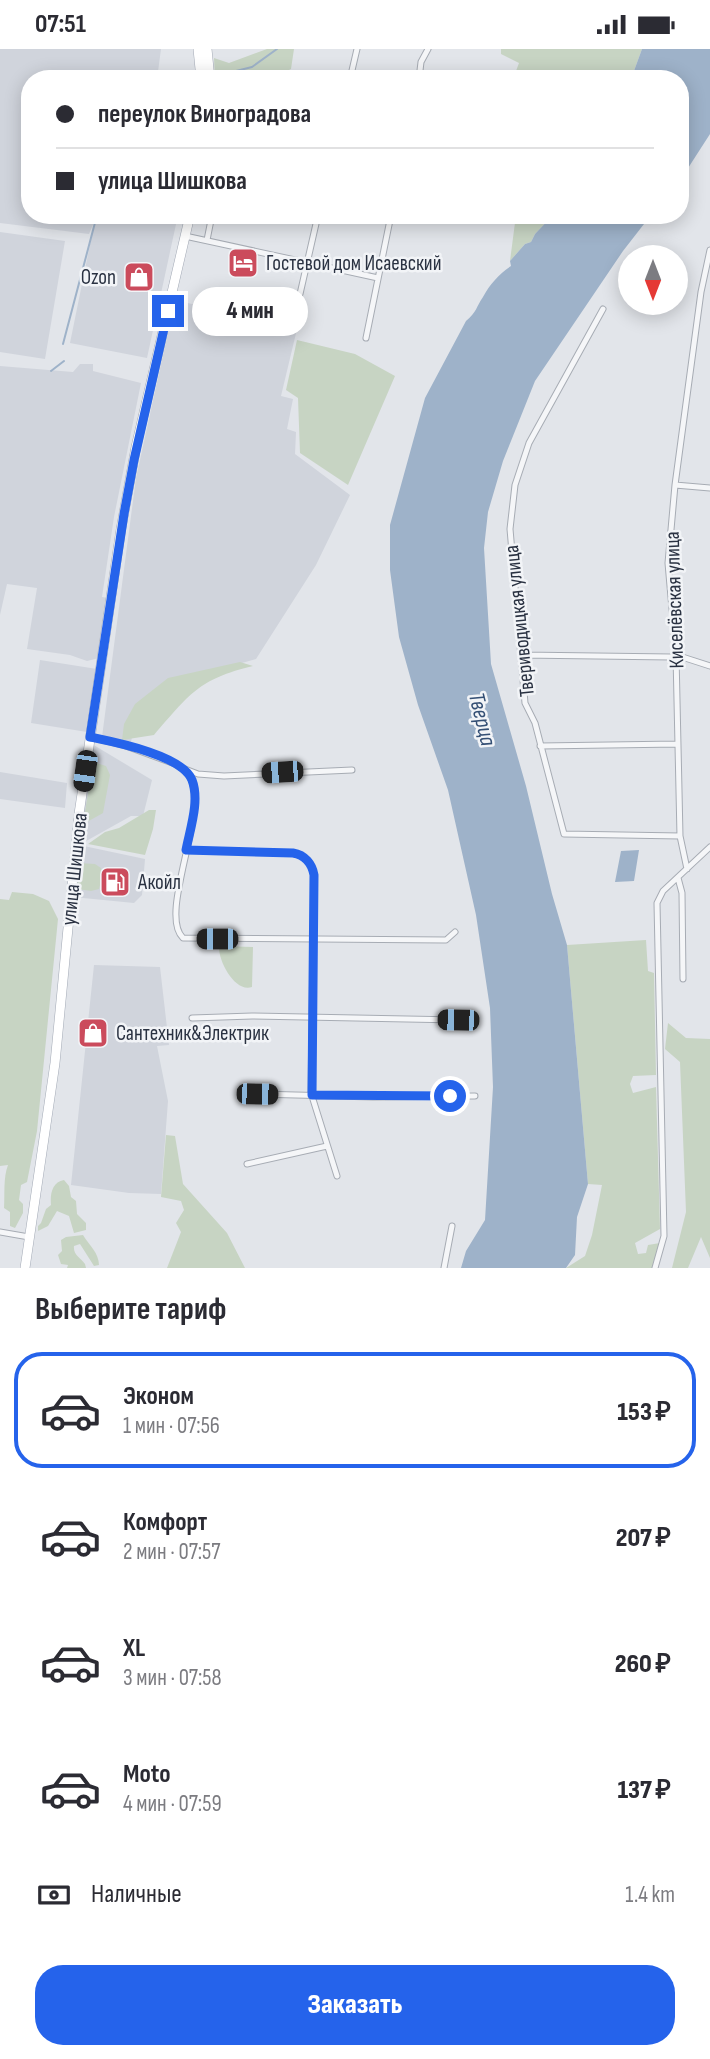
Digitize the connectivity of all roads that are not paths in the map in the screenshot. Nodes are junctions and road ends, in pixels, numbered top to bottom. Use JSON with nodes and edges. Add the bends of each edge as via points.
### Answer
{"nodes":[{"id":1,"x":198,"y":49,"type":"edge"},
{"id":2,"x":207,"y":49,"type":"edge"},
{"id":3,"x":357,"y":49,"type":"edge"},
{"id":4,"x":428,"y":49,"type":"edge"},
{"id":5,"x":200,"y":70,"type":"edge"},
{"id":6,"x":209,"y":70,"type":"edge"},
{"id":7,"x":352,"y":70,"type":"edge"},
{"id":8,"x":420,"y":70,"type":"edge"},
{"id":9,"x":188,"y":224,"type":"edge"},
{"id":10,"x":210,"y":224,"type":"edge"},
{"id":11,"x":316,"y":224,"type":"edge"},
{"id":12,"x":389,"y":224,"type":"edge"},
{"id":13,"x":185,"y":236,"type":"junction"},
{"id":14,"x":207,"y":240,"type":"junction"},
{"id":15,"x":710,"y":250,"type":"edge"},
{"id":16,"x":307,"y":262,"type":"junction"},
{"id":17,"x":378,"y":278,"type":"junction"},
{"id":18,"x":701,"y":292,"type":"junction"},
{"id":19,"x":300,"y":294,"type":"dead end"},
{"id":20,"x":710,"y":294,"type":"edge"},
{"id":21,"x":603,"y":309,"type":"dead end"},
{"id":22,"x":366,"y":338,"type":"dead end"},
{"id":23,"x":675,"y":485,"type":"junction"},
{"id":24,"x":710,"y":488,"type":"edge"},
{"id":25,"x":522,"y":655,"type":"junction"},
{"id":26,"x":676,"y":655,"type":"junction"},
{"id":27,"x":710,"y":666,"type":"edge"},
{"id":28,"x":90,"y":737,"type":"junction"},
{"id":29,"x":678,"y":744,"type":"junction"},
{"id":30,"x":540,"y":746,"type":"junction"},
{"id":31,"x":181,"y":768,"type":"junction"},
{"id":32,"x":352,"y":770,"type":"dead end"},
{"id":33,"x":680,"y":836,"type":"junction"},
{"id":34,"x":710,"y":847,"type":"edge"},
{"id":35,"x":186,"y":850,"type":"junction"},
{"id":36,"x":687,"y":869,"type":"junction"},
{"id":37,"x":678,"y":879,"type":"junction"},
{"id":38,"x":455,"y":932,"type":"dead end"},
{"id":39,"x":313,"y":939,"type":"junction"},
{"id":40,"x":683,"y":979,"type":"dead end"},
{"id":41,"x":312,"y":1017,"type":"junction"},
{"id":42,"x":192,"y":1018,"type":"dead end"},
{"id":43,"x":458,"y":1020,"type":"dead end"},
{"id":44,"x":257,"y":1094,"type":"dead end"},
{"id":45,"x":312,"y":1095,"type":"junction"},
{"id":46,"x":475,"y":1096,"type":"dead end"},
{"id":47,"x":327,"y":1146,"type":"junction"},
{"id":48,"x":247,"y":1164,"type":"dead end"},
{"id":49,"x":337,"y":1176,"type":"dead end"},
{"id":50,"x":452,"y":1226,"type":"dead end"},
{"id":51,"x":0,"y":1232,"type":"edge"},
{"id":52,"x":29,"y":1237,"type":"junction"},
{"id":53,"x":25,"y":1268,"type":"edge"},
{"id":54,"x":444,"y":1268,"type":"edge"},
{"id":55,"x":655,"y":1268,"type":"edge"}],
"edges":[{"from":1,"to":5,"type":"main road"},
{"from":2,"to":6,"type":"main road"},
{"from":3,"to":7,"type":"street"},
{"from":4,"to":8,"type":"street"},
{"from":9,"to":13,"type":"main road","name":"улица Шишкова"},
{"from":10,"to":14,"type":"street"},
{"from":11,"to":16,"type":"street"},
{"from":12,"to":17,"type":"street"},
{"from":13,"to":14,"type":"street"},
{"from":13,"to":28,"type":"main road","name":"улица Шишкова","via":[[134,460]]},
{"from":14,"to":16,"type":"street"},
{"from":15,"to":18,"type":"street","name":"Киселёвская улица"},
{"from":16,"to":17,"type":"street"},
{"from":16,"to":19,"type":"street"},
{"from":17,"to":22,"type":"street"},
{"from":18,"to":20,"type":"street"},
{"from":18,"to":23,"type":"street","name":"Киселёвская улица"},
{"from":21,"to":25,"type":"street","name":"Твериводицкая улица","via":[[529,443],[515,485],[510,529]]},
{"from":23,"to":24,"type":"street"},
{"from":23,"to":26,"type":"street","name":"Киселёвская улица","via":[[668,563]]},
{"from":25,"to":26,"type":"street"},
{"from":25,"to":30,"type":"street","name":"Твериводицкая улица","via":[[525,702]]},
{"from":26,"to":27,"type":"street"},
{"from":26,"to":29,"type":"street","name":"Киселёвская улица"},
{"from":28,"to":31,"type":"street","via":[[158,756]]},
{"from":28,"to":52,"type":"main road","name":"улица Шишкова","via":[[55,1063]]},
{"from":29,"to":30,"type":"street"},
{"from":29,"to":33,"type":"street","name":"Киселёвская улица"},
{"from":30,"to":33,"type":"street","name":"Твериводицкая улица","via":[[564,834]]},
{"from":31,"to":32,"type":"street","via":[[224,776]]},
{"from":31,"to":35,"type":"street","via":[[194,791]]},
{"from":33,"to":36,"type":"street","name":"Киселёвская улица"},
{"from":34,"to":36,"type":"street"},
{"from":35,"to":39,"type":"street","via":[[293,853],[307,860],[314,875]]},
{"from":35,"to":39,"type":"street","via":[[177,900],[176,926],[181,936]]},
{"from":36,"to":37,"type":"street"},
{"from":37,"to":40,"type":"street"},
{"from":37,"to":55,"type":"street","via":[[657,903],[664,1236]]},
{"from":38,"to":39,"type":"street","via":[[446,940]]},
{"from":39,"to":41,"type":"street"},
{"from":41,"to":42,"type":"street"},
{"from":41,"to":43,"type":"street"},
{"from":41,"to":45,"type":"street"},
{"from":44,"to":45,"type":"street"},
{"from":45,"to":46,"type":"street"},
{"from":45,"to":47,"type":"street"},
{"from":47,"to":48,"type":"street"},
{"from":47,"to":49,"type":"street"},
{"from":50,"to":54,"type":"street"},
{"from":51,"to":52,"type":"street"},
{"from":52,"to":53,"type":"main road","name":"улица Шишкова"}]}
